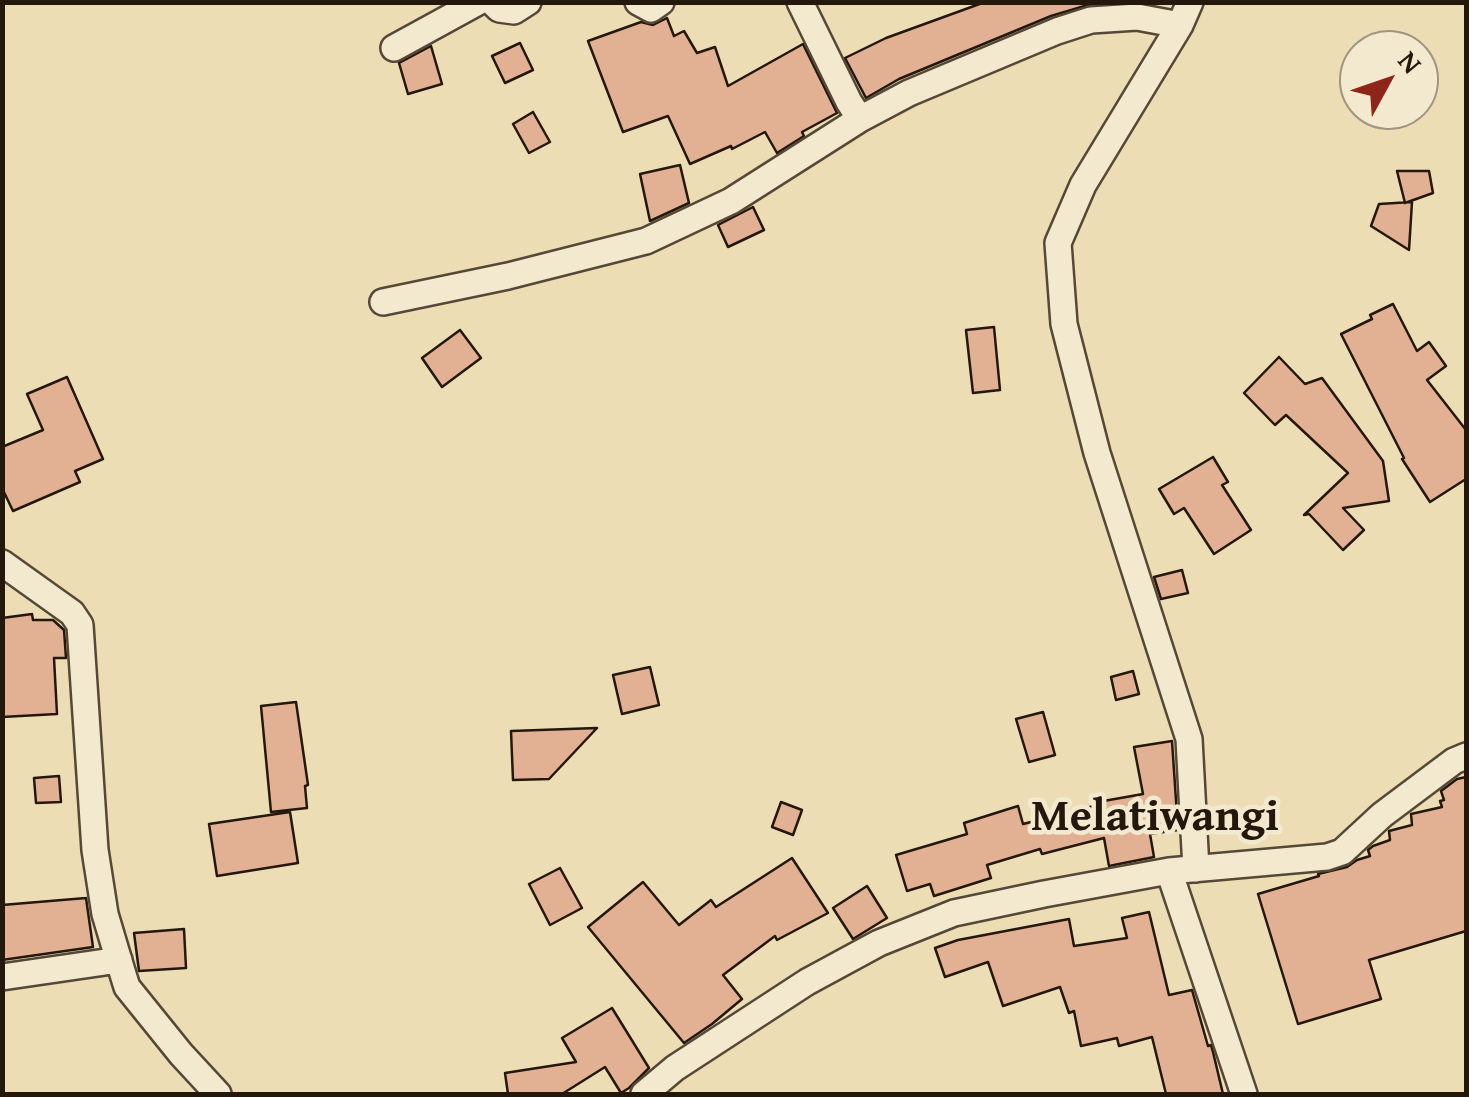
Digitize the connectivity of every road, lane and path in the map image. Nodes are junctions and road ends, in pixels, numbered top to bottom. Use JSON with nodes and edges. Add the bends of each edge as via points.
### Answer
{"nodes":[{"id":1,"x":478,"y":2,"type":"edge"},
{"id":2,"x":492,"y":2,"type":"edge"},
{"id":3,"x":528,"y":2,"type":"edge"},
{"id":4,"x":638,"y":2,"type":"edge"},
{"id":5,"x":661,"y":2,"type":"edge"},
{"id":6,"x":800,"y":2,"type":"edge"},
{"id":7,"x":1185,"y":14,"type":"edge"},
{"id":8,"x":394,"y":48,"type":"dead end"},
{"id":9,"x":860,"y":118,"type":"junction"},
{"id":10,"x":383,"y":302,"type":"dead end"},
{"id":11,"x":2,"y":562,"type":"edge"},
{"id":12,"x":1466,"y":756,"type":"edge"},
{"id":13,"x":1182,"y":870,"type":"junction"},
{"id":14,"x":122,"y":973,"type":"junction"},
{"id":15,"x":2,"y":977,"type":"edge"},
{"id":16,"x":218,"y":1094,"type":"edge"},
{"id":17,"x":644,"y":1094,"type":"edge"},
{"id":18,"x":1244,"y":1094,"type":"edge"}],
"edges":[{"from":1,"to":8,"type":"street"},
{"from":2,"to":3,"type":"street","via":[[514,11]]},
{"from":4,"to":5,"type":"street","via":[[651,8]]},
{"from":6,"to":9,"type":"street"},
{"from":7,"to":9,"type":"street","via":[[1091,20],[1056,30]]},
{"from":7,"to":13,"type":"street","via":[[1083,185],[1058,243],[1064,324],[1097,452],[1189,739]]},
{"from":9,"to":10,"type":"street","via":[[731,201],[646,241]]},
{"from":11,"to":14,"type":"street","via":[[80,624],[94,850]]},
{"from":12,"to":13,"type":"street","via":[[1342,852]]},
{"from":13,"to":17,"type":"street","via":[[954,913],[880,943],[792,992]]},
{"from":13,"to":18,"type":"street"},
{"from":14,"to":15,"type":"street"},
{"from":14,"to":16,"type":"street"}]}
